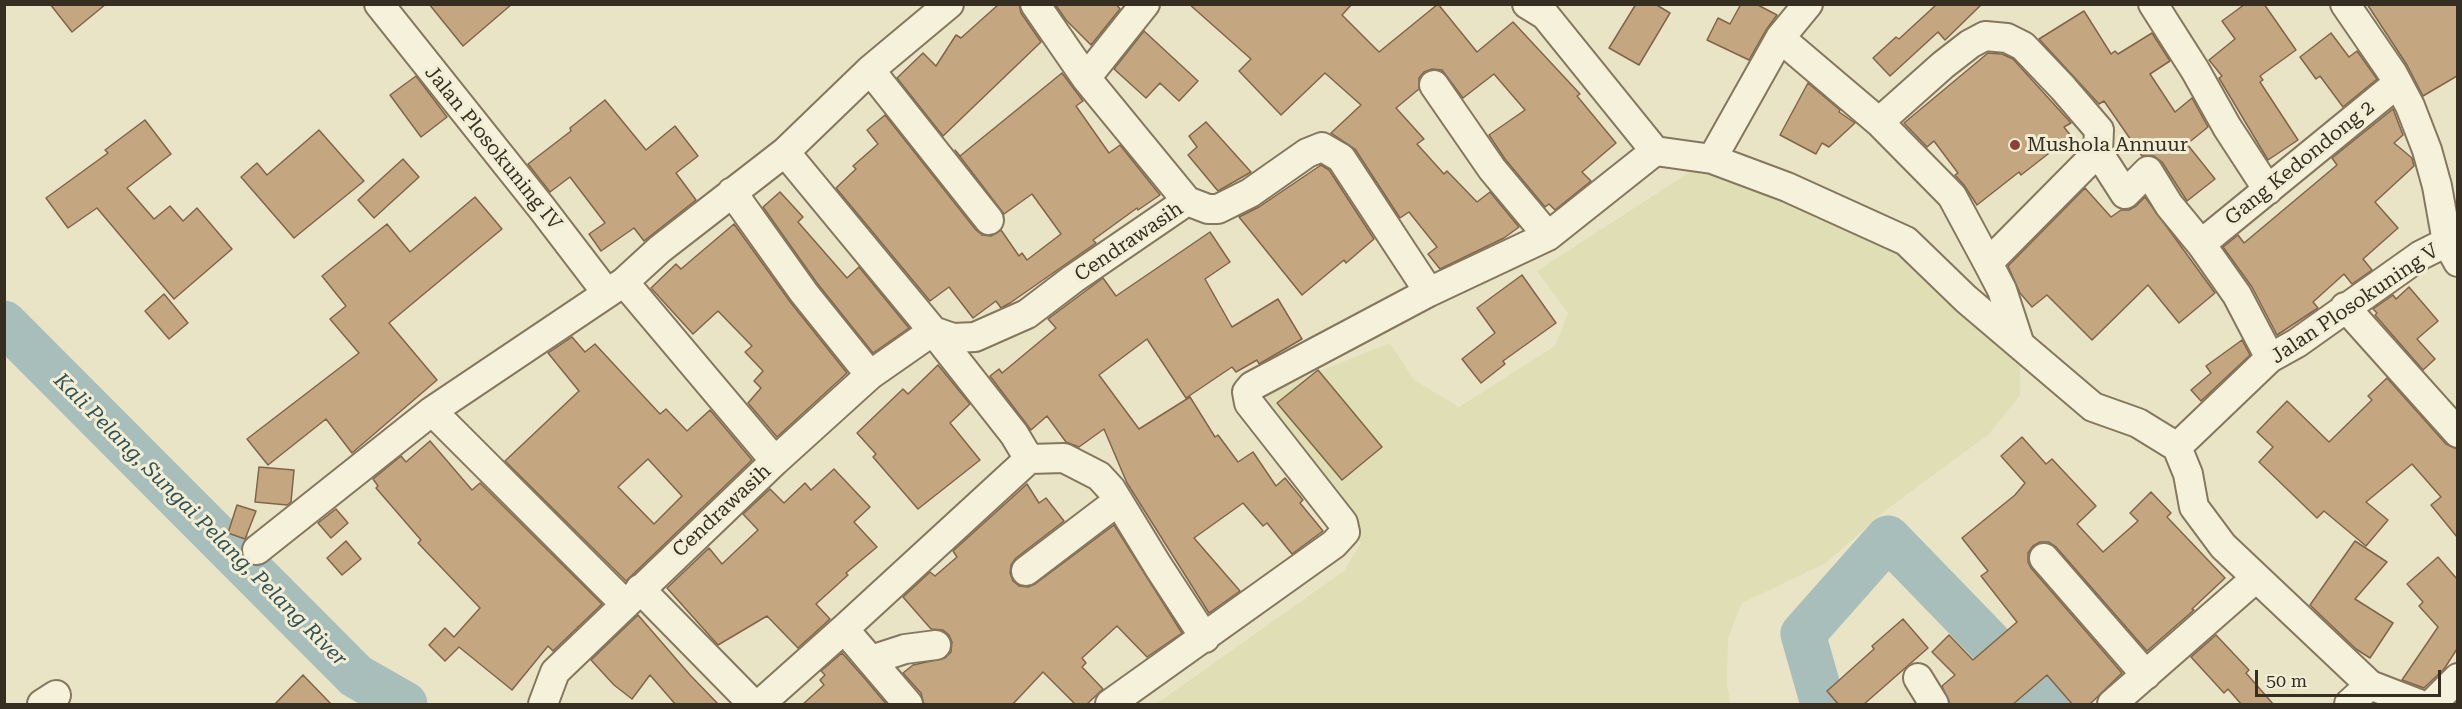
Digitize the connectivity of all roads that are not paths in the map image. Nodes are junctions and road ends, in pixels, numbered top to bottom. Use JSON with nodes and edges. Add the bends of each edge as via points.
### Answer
{"nodes":[{"id":1,"x":379,"y":4,"type":"edge"},
{"id":2,"x":949,"y":4,"type":"edge"},
{"id":3,"x":1035,"y":4,"type":"edge"},
{"id":4,"x":1145,"y":4,"type":"edge"},
{"id":5,"x":1808,"y":4,"type":"edge"},
{"id":6,"x":2153,"y":4,"type":"edge"},
{"id":7,"x":2345,"y":4,"type":"edge"},
{"id":8,"x":1542,"y":8,"type":"edge"},
{"id":9,"x":1780,"y":38,"type":"junction"},
{"id":10,"x":870,"y":70,"type":"junction"},
{"id":11,"x":1086,"y":78,"type":"junction"},
{"id":12,"x":2398,"y":82,"type":"junction"},
{"id":13,"x":1434,"y":85,"type":"dead end"},
{"id":14,"x":1879,"y":122,"type":"junction"},
{"id":15,"x":1655,"y":151,"type":"junction"},
{"id":16,"x":785,"y":152,"type":"junction"},
{"id":17,"x":2098,"y":152,"type":"junction"},
{"id":18,"x":1712,"y":159,"type":"junction"},
{"id":19,"x":2268,"y":190,"type":"junction"},
{"id":20,"x":732,"y":192,"type":"junction"},
{"id":21,"x":1187,"y":201,"type":"junction"},
{"id":22,"x":989,"y":220,"type":"dead end"},
{"id":23,"x":1548,"y":236,"type":"junction"},
{"id":24,"x":2201,"y":244,"type":"junction"},
{"id":25,"x":2452,"y":252,"type":"edge"},
{"id":26,"x":1988,"y":263,"type":"junction"},
{"id":27,"x":615,"y":287,"type":"junction"},
{"id":28,"x":1429,"y":292,"type":"junction"},
{"id":29,"x":2345,"y":307,"type":"junction"},
{"id":30,"x":933,"y":331,"type":"junction"},
{"id":31,"x":2019,"y":342,"type":"junction"},
{"id":32,"x":2270,"y":358,"type":"junction"},
{"id":33,"x":870,"y":375,"type":"junction"},
{"id":34,"x":432,"y":411,"type":"junction"},
{"id":35,"x":2457,"y":433,"type":"edge"},
{"id":36,"x":2177,"y":447,"type":"junction"},
{"id":37,"x":1029,"y":459,"type":"junction"},
{"id":38,"x":775,"y":461,"type":"junction"},
{"id":39,"x":1118,"y":501,"type":"junction"},
{"id":40,"x":257,"y":550,"type":"dead end"},
{"id":41,"x":2044,"y":558,"type":"dead end"},
{"id":42,"x":1026,"y":572,"type":"dead end"},
{"id":43,"x":2256,"y":578,"type":"junction"},
{"id":44,"x":632,"y":596,"type":"junction"},
{"id":45,"x":844,"y":629,"type":"junction"},
{"id":46,"x":1205,"y":638,"type":"junction"},
{"id":47,"x":936,"y":645,"type":"dead end"},
{"id":48,"x":871,"y":660,"type":"junction"},
{"id":49,"x":2146,"y":675,"type":"junction"},
{"id":50,"x":1918,"y":678,"type":"dead end"},
{"id":51,"x":2457,"y":678,"type":"edge"},
{"id":52,"x":2370,"y":686,"type":"junction"},
{"id":53,"x":543,"y":705,"type":"edge"},
{"id":54,"x":753,"y":705,"type":"edge"},
{"id":55,"x":760,"y":705,"type":"edge"},
{"id":56,"x":908,"y":705,"type":"edge"},
{"id":57,"x":1110,"y":705,"type":"edge"},
{"id":58,"x":1934,"y":705,"type":"edge"},
{"id":59,"x":2112,"y":705,"type":"edge"},
{"id":60,"x":2349,"y":705,"type":"edge"},
{"id":61,"x":2419,"y":705,"type":"edge"},
{"id":62,"x":2432,"y":705,"type":"edge"}],
"edges":[{"from":1,"to":27,"type":"street","name":"Jalan Plosokuning IV"},
{"from":2,"to":10,"type":"street"},
{"from":3,"to":11,"type":"street"},
{"from":4,"to":11,"type":"street"},
{"from":5,"to":9,"type":"street"},
{"from":6,"to":19,"type":"street"},
{"from":7,"to":12,"type":"street","name":"Jalan Plosokuning V"},
{"from":8,"to":15,"type":"street"},
{"from":9,"to":14,"type":"street"},
{"from":9,"to":18,"type":"street"},
{"from":10,"to":16,"type":"street"},
{"from":10,"to":22,"type":"street"},
{"from":11,"to":21,"type":"street"},
{"from":12,"to":19,"type":"street","name":"Gang Kedondong 2"},
{"from":12,"to":25,"type":"street","name":"Jalan Plosokuning V","via":[[2427,150]]},
{"from":13,"to":23,"type":"street","via":[[1492,169]]},
{"from":14,"to":17,"type":"street","via":[[1970,44],[1985,36],[2007,38],[2023,46],[2098,130]]},
{"from":14,"to":26,"type":"street","via":[[1952,196]]},
{"from":15,"to":18,"type":"street"},
{"from":15,"to":23,"type":"street"},
{"from":16,"to":20,"type":"street"},
{"from":16,"to":30,"type":"street"},
{"from":17,"to":24,"type":"street","via":[[2125,194],[2148,171]]},
{"from":17,"to":26,"type":"street"},
{"from":18,"to":31,"type":"street","via":[[1906,241],[1966,299]]},
{"from":19,"to":24,"type":"street","name":"Gang Kedondong 2"},
{"from":20,"to":27,"type":"street"},
{"from":20,"to":33,"type":"street","via":[[804,293]]},
{"from":21,"to":28,"type":"street","name":"Cendrawasih","via":[[1218,209],[1322,147],[1341,158]]},
{"from":21,"to":30,"type":"street","name":"Cendrawasih","via":[[1027,314],[975,337],[953,338]]},
{"from":23,"to":28,"type":"street"},
{"from":24,"to":32,"type":"street","via":[[2237,295]]},
{"from":25,"to":29,"type":"street","name":"Jalan Plosokuning V","via":[[2421,255]]},
{"from":26,"to":31,"type":"street","via":[[2002,290]]},
{"from":27,"to":34,"type":"street"},
{"from":27,"to":38,"type":"street","name":"Jalan Plosokuning IV"},
{"from":28,"to":46,"type":"street","via":[[1246,392],[1249,403],[1345,532]]},
{"from":29,"to":32,"type":"street","name":"Jalan Plosokuning V"},
{"from":29,"to":35,"type":"street"},
{"from":30,"to":33,"type":"street","name":"Cendrawasih"},
{"from":30,"to":37,"type":"street"},
{"from":31,"to":36,"type":"street","via":[[2093,407],[2138,423]]},
{"from":32,"to":36,"type":"street","name":"Jalan Plosokuning V"},
{"from":33,"to":38,"type":"street","name":"Cendrawasih"},
{"from":34,"to":40,"type":"street"},
{"from":34,"to":44,"type":"street"},
{"from":36,"to":43,"type":"street","via":[[2188,474],[2194,507],[2223,546]]},
{"from":37,"to":39,"type":"street","via":[[1064,458],[1099,476]]},
{"from":37,"to":45,"type":"street"},
{"from":38,"to":44,"type":"street","name":"Cendrawasih"},
{"from":39,"to":42,"type":"street"},
{"from":39,"to":46,"type":"street"},
{"from":41,"to":49,"type":"street"},
{"from":43,"to":49,"type":"street"},
{"from":43,"to":52,"type":"street"},
{"from":44,"to":53,"type":"street","name":"Cendrawasih","via":[[555,672]]},
{"from":44,"to":54,"type":"street"},
{"from":45,"to":48,"type":"street"},
{"from":45,"to":55,"type":"street"},
{"from":46,"to":57,"type":"street"},
{"from":47,"to":48,"type":"street","via":[[905,649]]},
{"from":48,"to":56,"type":"street"},
{"from":49,"to":59,"type":"street"},
{"from":50,"to":58,"type":"street"},
{"from":51,"to":62,"type":"street"},
{"from":52,"to":60,"type":"street"},
{"from":52,"to":61,"type":"street"}]}
